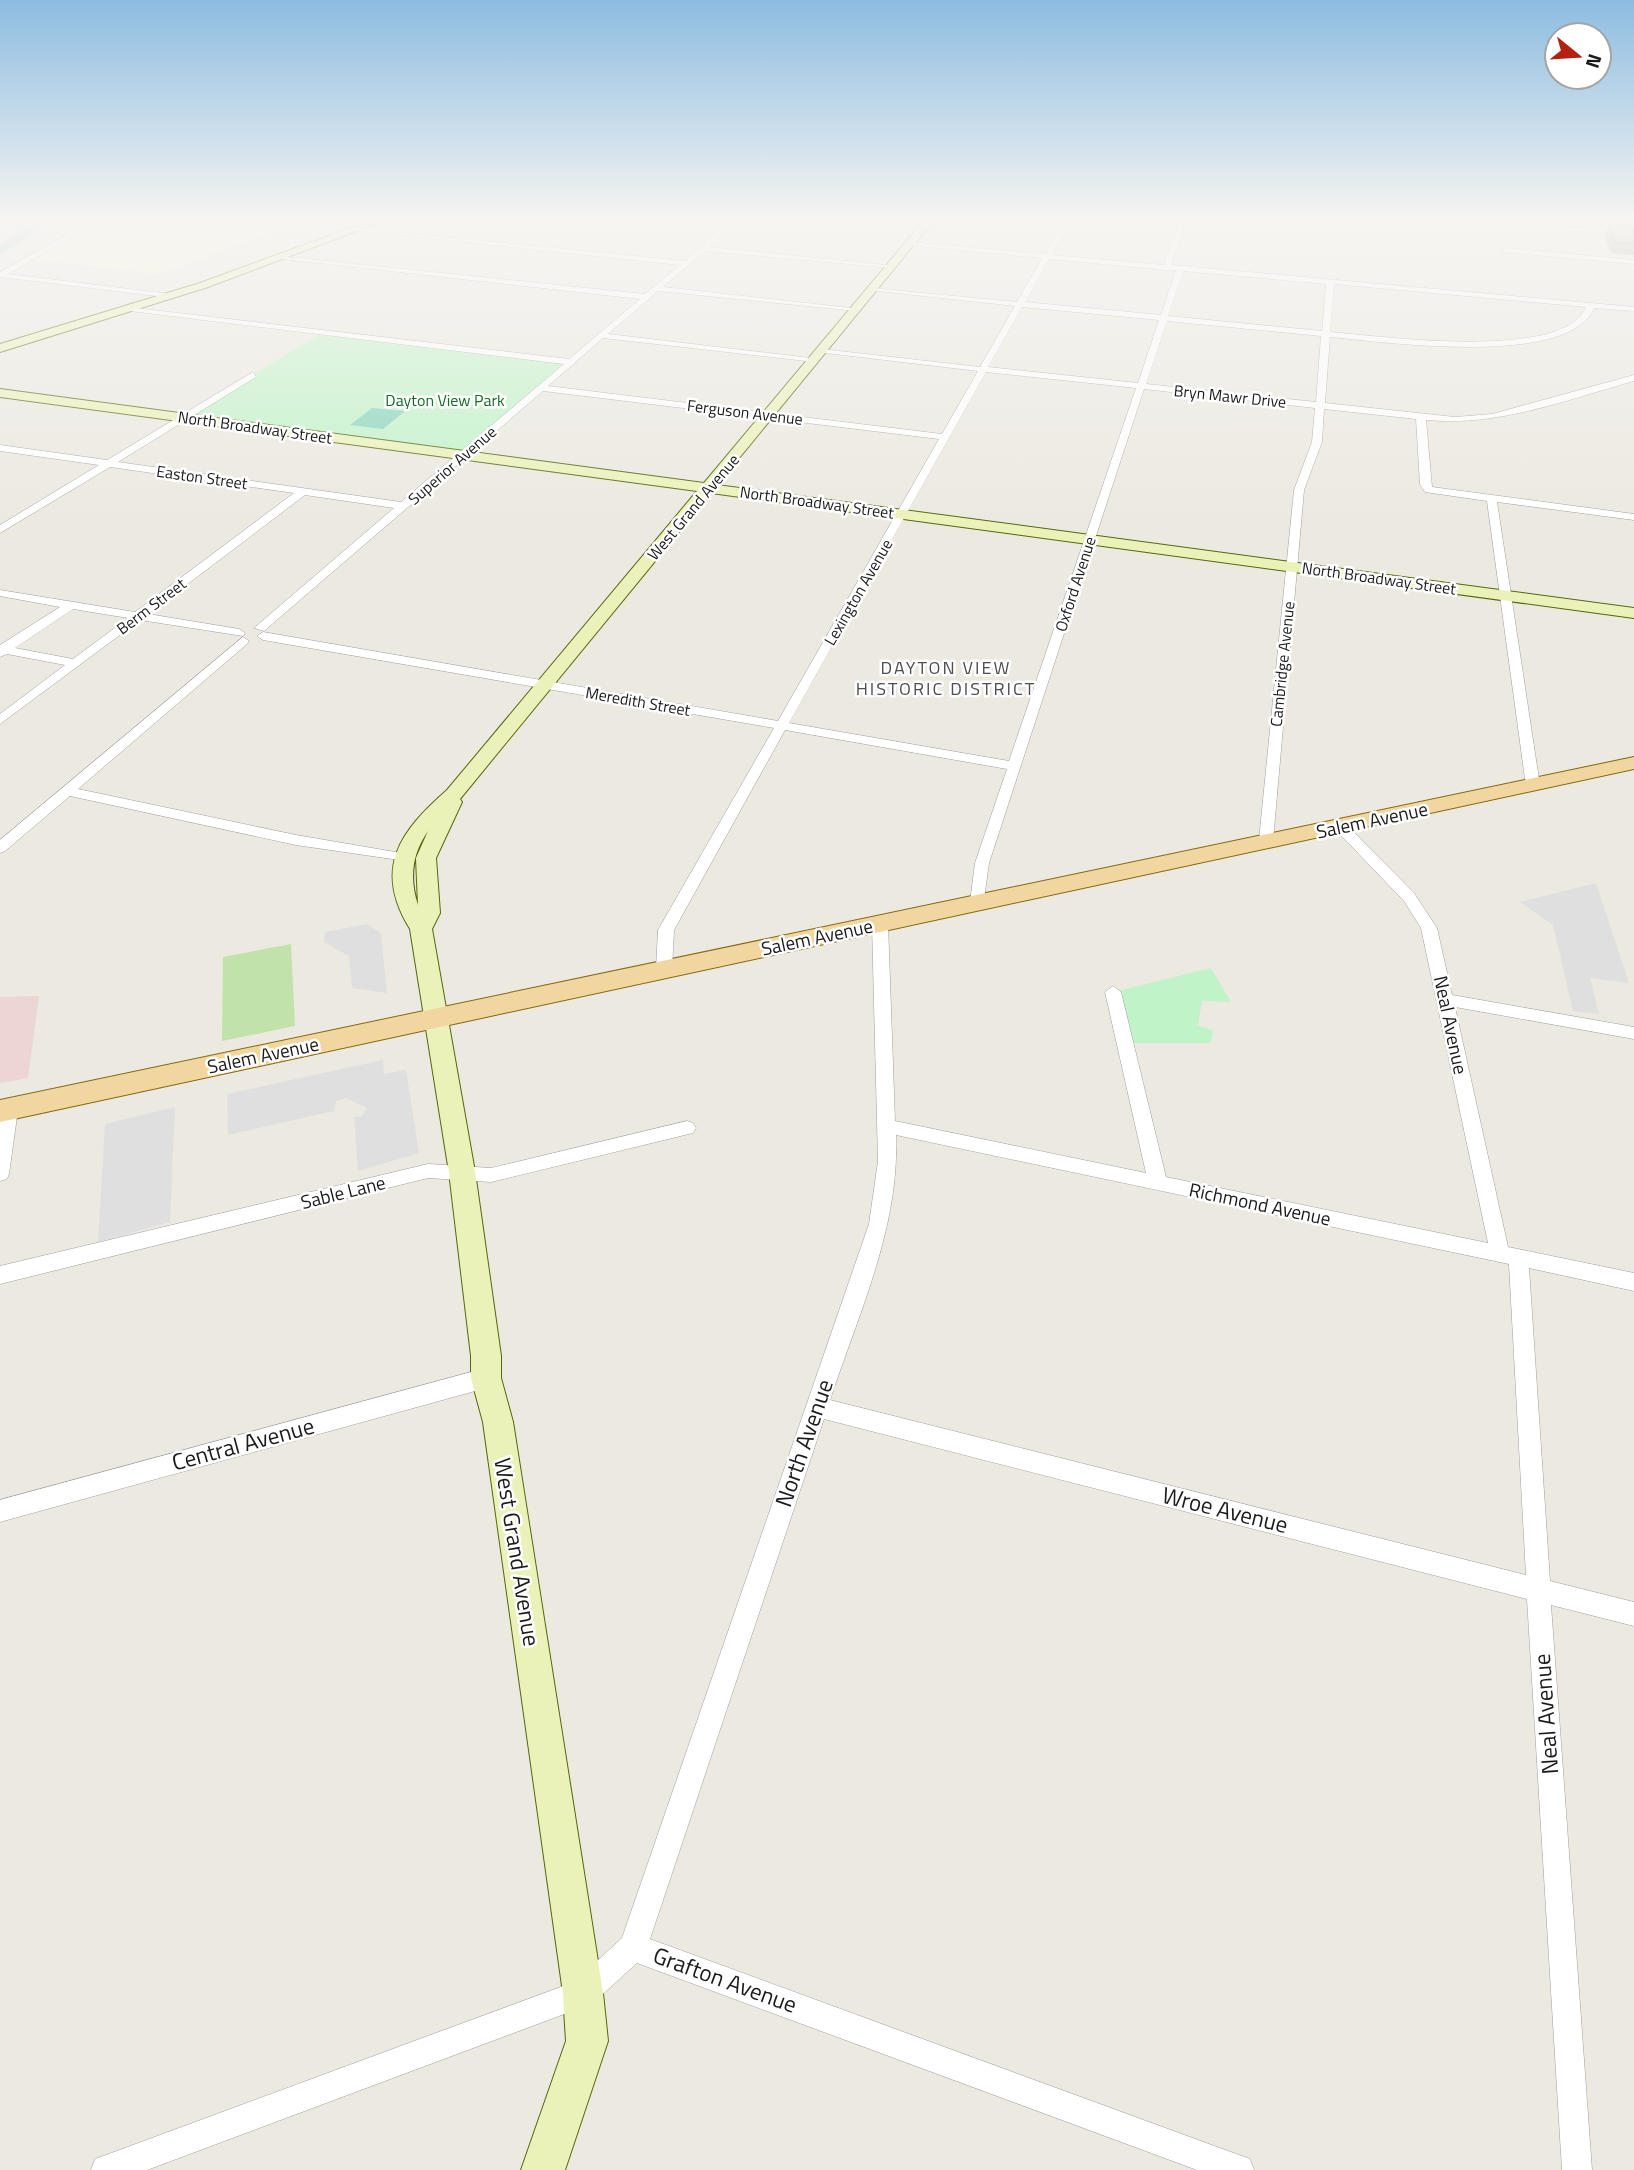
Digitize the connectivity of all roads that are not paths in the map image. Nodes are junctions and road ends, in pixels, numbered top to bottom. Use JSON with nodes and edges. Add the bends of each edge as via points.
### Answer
{"nodes":[{"id":1,"x":92,"y":320,"type":"edge"},
{"id":2,"x":224,"y":320,"type":"edge"},
{"id":3,"x":621,"y":320,"type":"edge"},
{"id":4,"x":847,"y":320,"type":"edge"},
{"id":5,"x":1010,"y":320,"type":"edge"},
{"id":6,"x":1164,"y":320,"type":"edge"},
{"id":7,"x":1178,"y":320,"type":"edge"},
{"id":8,"x":1326,"y":320,"type":"edge"},
{"id":9,"x":1581,"y":320,"type":"edge"},
{"id":10,"x":1325,"y":334,"type":"junction"},
{"id":11,"x":603,"y":336,"type":"junction"},
{"id":12,"x":0,"y":348,"type":"edge"},
{"id":13,"x":818,"y":356,"type":"junction"},
{"id":14,"x":572,"y":362,"type":"junction"},
{"id":15,"x":982,"y":369,"type":"junction"},
{"id":16,"x":253,"y":374,"type":"dead end"},
{"id":17,"x":1634,"y":378,"type":"edge"},
{"id":18,"x":1141,"y":387,"type":"junction"},
{"id":19,"x":542,"y":388,"type":"junction"},
{"id":20,"x":2,"y":394,"type":"edge"},
{"id":21,"x":1319,"y":407,"type":"junction"},
{"id":22,"x":769,"y":415,"type":"junction"},
{"id":23,"x":183,"y":417,"type":"junction"},
{"id":24,"x":1421,"y":418,"type":"junction"},
{"id":25,"x":947,"y":437,"type":"junction"},
{"id":26,"x":0,"y":448,"type":"edge"},
{"id":27,"x":461,"y":456,"type":"junction"},
{"id":28,"x":108,"y":464,"type":"junction"},
{"id":29,"x":708,"y":488,"type":"junction"},
{"id":30,"x":302,"y":492,"type":"junction"},
{"id":31,"x":1492,"y":500,"type":"junction"},
{"id":32,"x":404,"y":506,"type":"junction"},
{"id":33,"x":903,"y":514,"type":"junction"},
{"id":34,"x":1634,"y":517,"type":"edge"},
{"id":35,"x":0,"y":530,"type":"edge"},
{"id":36,"x":1090,"y":539,"type":"junction"},
{"id":37,"x":1292,"y":566,"type":"junction"},
{"id":38,"x":0,"y":593,"type":"edge"},
{"id":39,"x":1505,"y":595,"type":"junction"},
{"id":40,"x":69,"y":606,"type":"junction"},
{"id":41,"x":1634,"y":613,"type":"edge"},
{"id":42,"x":138,"y":616,"type":"junction"},
{"id":43,"x":261,"y":632,"type":"junction"},
{"id":44,"x":241,"y":637,"type":"junction"},
{"id":45,"x":1,"y":651,"type":"edge"},
{"id":46,"x":76,"y":663,"type":"junction"},
{"id":47,"x":544,"y":685,"type":"junction"},
{"id":48,"x":0,"y":720,"type":"edge"},
{"id":49,"x":782,"y":726,"type":"junction"},
{"id":50,"x":1634,"y":763,"type":"edge"},
{"id":51,"x":1014,"y":766,"type":"junction"},
{"id":52,"x":1532,"y":786,"type":"junction"},
{"id":53,"x":68,"y":791,"type":"junction"},
{"id":54,"x":454,"y":794,"type":"junction"},
{"id":55,"x":1341,"y":827,"type":"junction"},
{"id":56,"x":1266,"y":840,"type":"junction"},
{"id":57,"x":0,"y":848,"type":"edge"},
{"id":58,"x":401,"y":858,"type":"junction"},
{"id":59,"x":978,"y":902,"type":"junction"},
{"id":60,"x":880,"y":924,"type":"junction"},
{"id":61,"x":421,"y":929,"type":"junction"},
{"id":62,"x":664,"y":969,"type":"junction"},
{"id":63,"x":1113,"y":992,"type":"dead end"},
{"id":64,"x":1446,"y":1000,"type":"junction"},
{"id":65,"x":434,"y":1018,"type":"junction"},
{"id":66,"x":1634,"y":1033,"type":"edge"},
{"id":67,"x":5,"y":1110,"type":"edge"},
{"id":68,"x":887,"y":1126,"type":"junction"},
{"id":69,"x":687,"y":1128,"type":"dead end"},
{"id":70,"x":462,"y":1172,"type":"junction"},
{"id":71,"x":0,"y":1174,"type":"edge"},
{"id":72,"x":1158,"y":1183,"type":"junction"},
{"id":73,"x":1510,"y":1257,"type":"junction"},
{"id":74,"x":0,"y":1275,"type":"edge"},
{"id":75,"x":1634,"y":1282,"type":"edge"},
{"id":76,"x":486,"y":1378,"type":"junction"},
{"id":77,"x":817,"y":1407,"type":"junction"},
{"id":78,"x":0,"y":1511,"type":"edge"},
{"id":79,"x":1538,"y":1589,"type":"junction"},
{"id":80,"x":1634,"y":1614,"type":"edge"},
{"id":81,"x":633,"y":1947,"type":"junction"},
{"id":82,"x":583,"y":1993,"type":"junction"},
{"id":83,"x":106,"y":2170,"type":"edge"},
{"id":84,"x":543,"y":2170,"type":"edge"},
{"id":85,"x":1239,"y":2170,"type":"edge"},
{"id":86,"x":1577,"y":2170,"type":"edge"}],
"edges":[{"from":1,"to":12,"type":"street"},
{"from":2,"to":14,"type":"street"},
{"from":3,"to":11,"type":"street","name":"Superior Avenue"},
{"from":4,"to":13,"type":"street","name":"West Grand Avenue"},
{"from":5,"to":15,"type":"street","name":"Lexington Avenue"},
{"from":6,"to":18,"type":"street","name":"Oxford Avenue"},
{"from":7,"to":10,"type":"street"},
{"from":8,"to":10,"type":"street","name":"Cambridge Avenue"},
{"from":9,"to":10,"type":"street","via":[[1544,337],[1509,342],[1443,345]]},
{"from":10,"to":21,"type":"street","name":"Cambridge Avenue"},
{"from":11,"to":13,"type":"street","name":"Bryn Mawr Drive"},
{"from":11,"to":14,"type":"street","name":"Superior Avenue"},
{"from":13,"to":15,"type":"street","name":"Bryn Mawr Drive"},
{"from":13,"to":22,"type":"street","name":"West Grand Avenue"},
{"from":14,"to":19,"type":"street","name":"Superior Avenue"},
{"from":15,"to":18,"type":"street","name":"Bryn Mawr Drive"},
{"from":15,"to":25,"type":"street","name":"Lexington Avenue"},
{"from":16,"to":23,"type":"street"},
{"from":17,"to":24,"type":"street","name":"Bryn Mawr Drive","via":[[1486,418]]},
{"from":18,"to":21,"type":"street","name":"Bryn Mawr Drive"},
{"from":18,"to":36,"type":"street","name":"Oxford Avenue"},
{"from":19,"to":22,"type":"street","name":"Ferguson Avenue"},
{"from":19,"to":27,"type":"street","name":"Superior Avenue"},
{"from":20,"to":23,"type":"street","name":"North Broadway Street"},
{"from":21,"to":24,"type":"street","name":"Bryn Mawr Drive"},
{"from":21,"to":37,"type":"street","name":"Cambridge Avenue","via":[[1315,453],[1299,491]]},
{"from":22,"to":25,"type":"street","name":"Ferguson Avenue"},
{"from":22,"to":29,"type":"street","name":"West Grand Avenue"},
{"from":23,"to":27,"type":"street","name":"North Broadway Street"},
{"from":23,"to":28,"type":"street"},
{"from":24,"to":31,"type":"street","via":[[1426,486],[1439,493]]},
{"from":25,"to":33,"type":"street","name":"Lexington Avenue"},
{"from":26,"to":28,"type":"street","name":"Easton Street"},
{"from":27,"to":29,"type":"street","name":"North Broadway Street"},
{"from":27,"to":32,"type":"street","name":"Superior Avenue"},
{"from":28,"to":30,"type":"street","name":"Easton Street"},
{"from":28,"to":35,"type":"street"},
{"from":29,"to":33,"type":"street","name":"North Broadway Street"},
{"from":29,"to":47,"type":"street","name":"West Grand Avenue"},
{"from":30,"to":32,"type":"street","name":"Easton Street"},
{"from":30,"to":42,"type":"street","name":"Berm Street"},
{"from":31,"to":34,"type":"street"},
{"from":31,"to":39,"type":"street"},
{"from":32,"to":43,"type":"street","name":"Superior Avenue"},
{"from":33,"to":36,"type":"street","name":"North Broadway Street"},
{"from":33,"to":49,"type":"street","name":"Lexington Avenue"},
{"from":36,"to":37,"type":"street","name":"North Broadway Street"},
{"from":36,"to":51,"type":"street","name":"Oxford Avenue"},
{"from":37,"to":39,"type":"street","name":"North Broadway Street"},
{"from":37,"to":56,"type":"street","name":"Cambridge Avenue"},
{"from":38,"to":40,"type":"street"},
{"from":39,"to":41,"type":"street","name":"North Broadway Street"},
{"from":39,"to":52,"type":"street"},
{"from":40,"to":42,"type":"street"},
{"from":40,"to":45,"type":"street"},
{"from":42,"to":44,"type":"street"},
{"from":42,"to":46,"type":"street","name":"Berm Street"},
{"from":43,"to":44,"type":"street"},
{"from":43,"to":47,"type":"street","name":"Meredith Street"},
{"from":44,"to":53,"type":"street"},
{"from":45,"to":46,"type":"street"},
{"from":46,"to":48,"type":"street","name":"Berm Street"},
{"from":47,"to":49,"type":"street","name":"Meredith Street"},
{"from":47,"to":54,"type":"street","name":"West Grand Avenue"},
{"from":49,"to":51,"type":"street","name":"Meredith Street"},
{"from":49,"to":62,"type":"street","name":"Lexington Avenue","via":[[666,930]]},
{"from":50,"to":52,"type":"main road","name":"Salem Avenue"},
{"from":51,"to":59,"type":"street","name":"Oxford Avenue","via":[[982,863]]},
{"from":52,"to":55,"type":"main road","name":"Salem Avenue"},
{"from":53,"to":57,"type":"street"},
{"from":53,"to":58,"type":"street"},
{"from":54,"to":58,"type":"street","name":"West Grand Avenue","via":[[430,814]]},
{"from":54,"to":61,"type":"street","name":"West Grand Avenue","via":[[426,858],[429,913]]},
{"from":55,"to":56,"type":"main road","name":"Salem Avenue"},
{"from":55,"to":64,"type":"street","name":"Neal Avenue","via":[[1424,918]]},
{"from":56,"to":59,"type":"main road","name":"Salem Avenue"},
{"from":58,"to":61,"type":"street","name":"West Grand Avenue","via":[[408,912]]},
{"from":59,"to":60,"type":"main road","name":"Salem Avenue"},
{"from":60,"to":62,"type":"main road","name":"Salem Avenue"},
{"from":60,"to":68,"type":"street","name":"North Avenue"},
{"from":61,"to":65,"type":"street","name":"West Grand Avenue"},
{"from":62,"to":65,"type":"main road","name":"Salem Avenue"},
{"from":63,"to":72,"type":"street"},
{"from":64,"to":66,"type":"street"},
{"from":64,"to":73,"type":"street","name":"Neal Avenue"},
{"from":65,"to":67,"type":"main road","name":"Salem Avenue"},
{"from":65,"to":70,"type":"street","name":"West Grand Avenue"},
{"from":67,"to":71,"type":"street"},
{"from":68,"to":72,"type":"street","name":"Richmond Avenue"},
{"from":68,"to":77,"type":"street","name":"North Avenue","via":[[886,1193],[879,1224]]},
{"from":69,"to":70,"type":"street","name":"Sable Lane","via":[[491,1175]]},
{"from":70,"to":74,"type":"street","name":"Sable Lane","via":[[428,1171]]},
{"from":70,"to":76,"type":"street","name":"West Grand Avenue"},
{"from":72,"to":73,"type":"street","name":"Richmond Avenue"},
{"from":73,"to":75,"type":"street","name":"Richmond Avenue"},
{"from":73,"to":79,"type":"street","name":"Neal Avenue","via":[[1519,1298]]},
{"from":76,"to":78,"type":"street","name":"Central Avenue"},
{"from":76,"to":82,"type":"street","name":"West Grand Avenue","via":[[498,1422]]},
{"from":77,"to":79,"type":"street","name":"Wroe Avenue"},
{"from":77,"to":81,"type":"street","name":"North Avenue"},
{"from":79,"to":80,"type":"street","name":"Wroe Avenue"},
{"from":79,"to":86,"type":"street","name":"Neal Avenue"},
{"from":81,"to":82,"type":"street","name":"Grafton Avenue"},
{"from":81,"to":85,"type":"street","name":"Grafton Avenue"},
{"from":82,"to":83,"type":"street","name":"Grafton Avenue"},
{"from":82,"to":84,"type":"street","name":"West Grand Avenue","via":[[587,2041]]}]}
